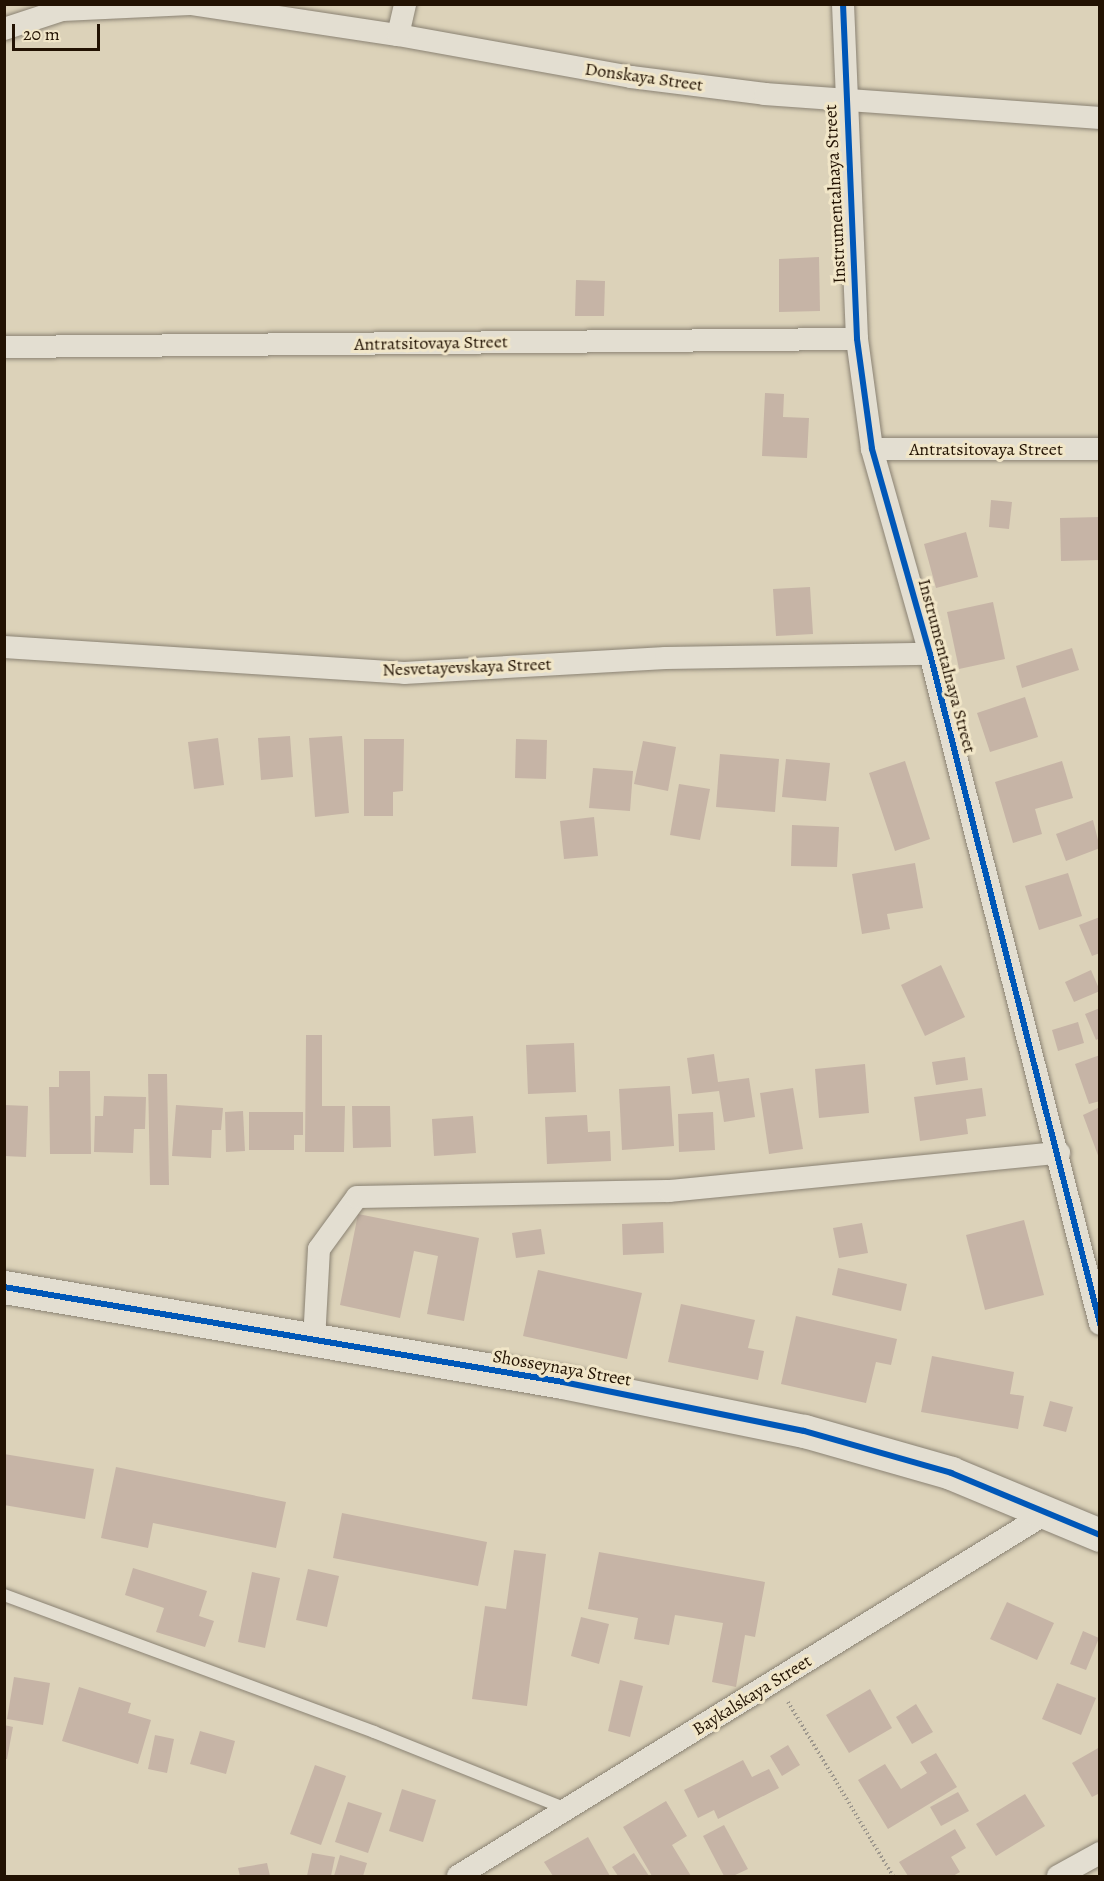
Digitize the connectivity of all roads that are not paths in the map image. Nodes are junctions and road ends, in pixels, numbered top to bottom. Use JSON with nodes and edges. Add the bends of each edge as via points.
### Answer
{"nodes":[{"id":1,"x":191,"y":4,"type":"edge"},
{"id":2,"x":405,"y":4,"type":"edge"},
{"id":3,"x":843,"y":4,"type":"edge"},
{"id":4,"x":4,"y":29,"type":"edge"},
{"id":5,"x":398,"y":35,"type":"junction"},
{"id":6,"x":845,"y":99,"type":"junction"},
{"id":7,"x":1100,"y":118,"type":"edge"},
{"id":8,"x":857,"y":339,"type":"junction"},
{"id":9,"x":4,"y":348,"type":"edge"},
{"id":10,"x":872,"y":448,"type":"junction"},
{"id":11,"x":1100,"y":449,"type":"edge"},
{"id":12,"x":4,"y":642,"type":"edge"},
{"id":13,"x":5,"y":647,"type":"edge"},
{"id":14,"x":930,"y":654,"type":"junction"},
{"id":15,"x":1059,"y":1153,"type":"junction"},
{"id":16,"x":4,"y":1287,"type":"edge"},
{"id":17,"x":1100,"y":1324,"type":"edge"},
{"id":18,"x":314,"y":1341,"type":"junction"},
{"id":19,"x":1047,"y":1513,"type":"junction"},
{"id":20,"x":1100,"y":1535,"type":"edge"},
{"id":21,"x":4,"y":1595,"type":"edge"},
{"id":22,"x":567,"y":1809,"type":"junction"},
{"id":23,"x":1100,"y":1853,"type":"edge"},
{"id":24,"x":458,"y":1876,"type":"edge"},
{"id":25,"x":1058,"y":1876,"type":"edge"}],
"edges":[{"from":1,"to":4,"type":"street","name":"Donskaya Street","via":[[63,10]]},
{"from":1,"to":5,"type":"street","name":"Donskaya Street"},
{"from":2,"to":5,"type":"street"},
{"from":3,"to":6,"type":"street","name":"Instrumentalnaya Street"},
{"from":5,"to":6,"type":"street","name":"Donskaya Street","via":[[631,77],[765,94]]},
{"from":6,"to":7,"type":"street","name":"Donskaya Street"},
{"from":6,"to":8,"type":"street","name":"Instrumentalnaya Street"},
{"from":8,"to":9,"type":"street","name":"Antratsitovaya Street"},
{"from":8,"to":10,"type":"street","name":"Instrumentalnaya Street"},
{"from":10,"to":11,"type":"street","name":"Antratsitovaya Street"},
{"from":10,"to":14,"type":"street","name":"Instrumentalnaya Street"},
{"from":12,"to":13,"type":"street"},
{"from":13,"to":14,"type":"street","name":"Nesvetayevskaya Street","via":[[405,673],[666,658]]},
{"from":14,"to":15,"type":"street","name":"Instrumentalnaya Street"},
{"from":15,"to":17,"type":"street","name":"Instrumentalnaya Street"},
{"from":15,"to":18,"type":"street","via":[[669,1191],[357,1197],[319,1249]]},
{"from":16,"to":18,"type":"street","name":"Shosseynaya Street"},
{"from":18,"to":19,"type":"street","name":"Shosseynaya Street","via":[[563,1382],[804,1431],[951,1473]]},
{"from":19,"to":20,"type":"street","name":"Shosseynaya Street"},
{"from":19,"to":22,"type":"street","name":"Baykalskaya Street"},
{"from":21,"to":22,"type":"lane","via":[[374,1732]]},
{"from":22,"to":24,"type":"street","name":"Baykalskaya Street"},
{"from":23,"to":25,"type":"street"}]}
